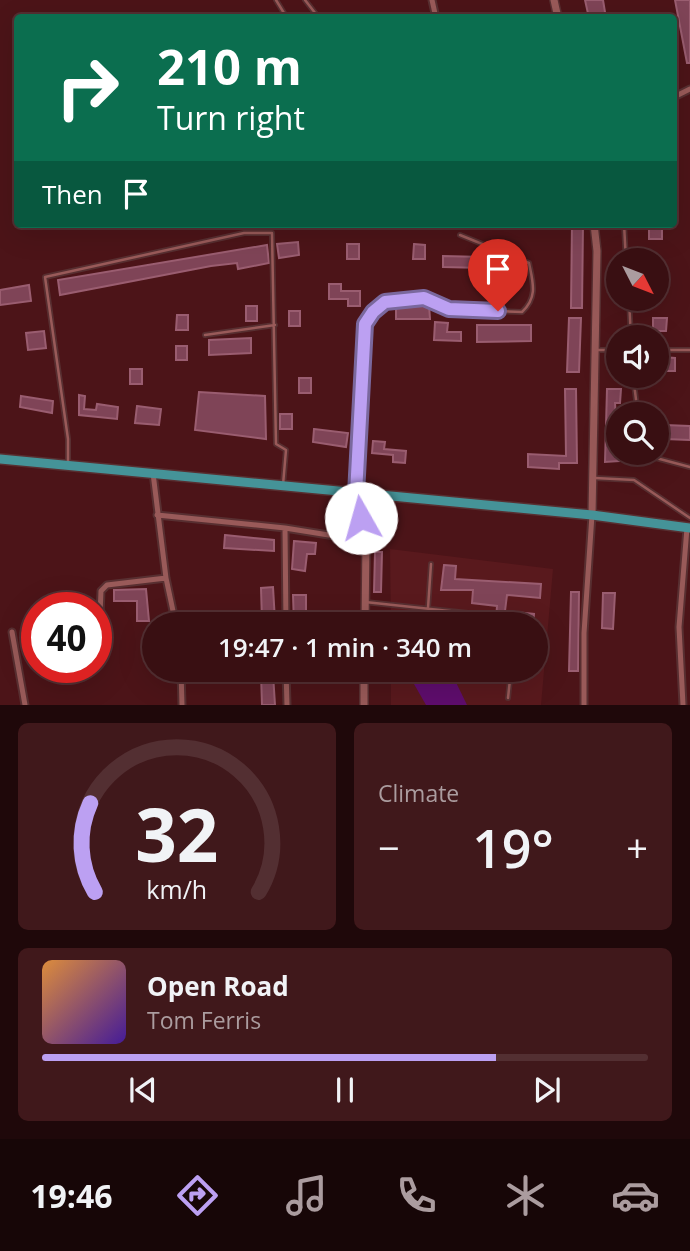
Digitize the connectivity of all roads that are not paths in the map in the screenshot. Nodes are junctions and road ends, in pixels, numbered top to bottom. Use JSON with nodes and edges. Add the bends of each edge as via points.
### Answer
{"nodes":[{"id":1,"x":305,"y":0,"type":"edge"},
{"id":2,"x":316,"y":14,"type":"edge"},
{"id":3,"x":594,"y":228,"type":"edge"},
{"id":4,"x":624,"y":228,"type":"edge"},
{"id":5,"x":460,"y":234,"type":"dead end"},
{"id":6,"x":625,"y":248,"type":"edge"},
{"id":7,"x":275,"y":325,"type":"junction"},
{"id":8,"x":205,"y":335,"type":"dead end"},
{"id":9,"x":595,"y":350,"type":"junction"},
{"id":10,"x":606,"y":350,"type":"edge"},
{"id":11,"x":669,"y":350,"type":"edge"},
{"id":12,"x":690,"y":350,"type":"edge"},
{"id":13,"x":0,"y":459,"type":"edge"},
{"id":14,"x":669,"y":461,"type":"edge"},
{"id":15,"x":68,"y":465,"type":"junction"},
{"id":16,"x":690,"y":467,"type":"edge"},
{"id":17,"x":153,"y":473,"type":"junction"},
{"id":18,"x":595,"y":478,"type":"junction"},
{"id":19,"x":283,"y":486,"type":"junction"},
{"id":20,"x":356,"y":494,"type":"junction"},
{"id":21,"x":158,"y":515,"type":"junction"},
{"id":22,"x":592,"y":515,"type":"junction"},
{"id":23,"x":690,"y":518,"type":"edge"},
{"id":24,"x":285,"y":528,"type":"junction"},
{"id":25,"x":688,"y":528,"type":"edge"},
{"id":26,"x":366,"y":541,"type":"junction"},
{"id":27,"x":431,"y":564,"type":"dead end"},
{"id":28,"x":166,"y":578,"type":"junction"},
{"id":29,"x":101,"y":592,"type":"edge"},
{"id":30,"x":365,"y":602,"type":"junction"},
{"id":31,"x":428,"y":608,"type":"junction"},
{"id":32,"x":173,"y":612,"type":"edge"},
{"id":33,"x":286,"y":612,"type":"edge"},
{"id":34,"x":365,"y":612,"type":"edge"},
{"id":35,"x":429,"y":612,"type":"edge"},
{"id":36,"x":459,"y":612,"type":"edge"},
{"id":37,"x":12,"y":632,"type":"dead end"},
{"id":38,"x":181,"y":682,"type":"edge"},
{"id":39,"x":286,"y":682,"type":"edge"},
{"id":40,"x":364,"y":682,"type":"edge"},
{"id":41,"x":510,"y":682,"type":"edge"},
{"id":42,"x":508,"y":698,"type":"dead end"},
{"id":43,"x":25,"y":704,"type":"edge"},
{"id":44,"x":16,"y":705,"type":"edge"},
{"id":45,"x":182,"y":705,"type":"edge"},
{"id":46,"x":287,"y":705,"type":"edge"},
{"id":47,"x":364,"y":705,"type":"edge"},
{"id":48,"x":584,"y":705,"type":"edge"},
{"id":49,"x":683,"y":705,"type":"edge"}],
"edges":[{"from":1,"to":2,"type":"lane"},
{"from":3,"to":9,"type":"street"},
{"from":4,"to":6,"type":"lane"},
{"from":5,"to":20,"type":"lane","via":[[529,263],[532,303],[522,312],[449,309],[424,298],[385,302],[373,312],[365,324]]},
{"from":7,"to":8,"type":"lane"},
{"from":7,"to":15,"type":"lane","via":[[272,233],[244,233],[46,277]]},
{"from":7,"to":19,"type":"lane","via":[[276,444],[286,450]]},
{"from":9,"to":10,"type":"lane"},
{"from":9,"to":18,"type":"street"},
{"from":11,"to":12,"type":"lane"},
{"from":13,"to":15,"type":"highway"},
{"from":14,"to":16,"type":"lane"},
{"from":15,"to":17,"type":"highway"},
{"from":17,"to":19,"type":"highway"},
{"from":17,"to":21,"type":"street"},
{"from":18,"to":22,"type":"street"},
{"from":18,"to":23,"type":"lane","via":[[634,480]]},
{"from":19,"to":20,"type":"highway"},
{"from":20,"to":22,"type":"highway"},
{"from":20,"to":26,"type":"street"},
{"from":21,"to":24,"type":"street"},
{"from":21,"to":28,"type":"street"},
{"from":22,"to":25,"type":"highway"},
{"from":22,"to":48,"type":"street"},
{"from":24,"to":26,"type":"street"},
{"from":24,"to":33,"type":"street"},
{"from":25,"to":49,"type":"street","via":[[679,627]]},
{"from":26,"to":30,"type":"street"},
{"from":27,"to":31,"type":"lane"},
{"from":28,"to":29,"type":"street","via":[[107,585]]},
{"from":28,"to":32,"type":"street"},
{"from":30,"to":31,"type":"lane"},
{"from":30,"to":34,"type":"street"},
{"from":31,"to":35,"type":"lane"},
{"from":31,"to":36,"type":"lane"},
{"from":37,"to":43,"type":"street"},
{"from":38,"to":45,"type":"street"},
{"from":39,"to":46,"type":"street"},
{"from":40,"to":47,"type":"street"},
{"from":41,"to":42,"type":"lane"},
{"from":43,"to":44,"type":"street"}]}
